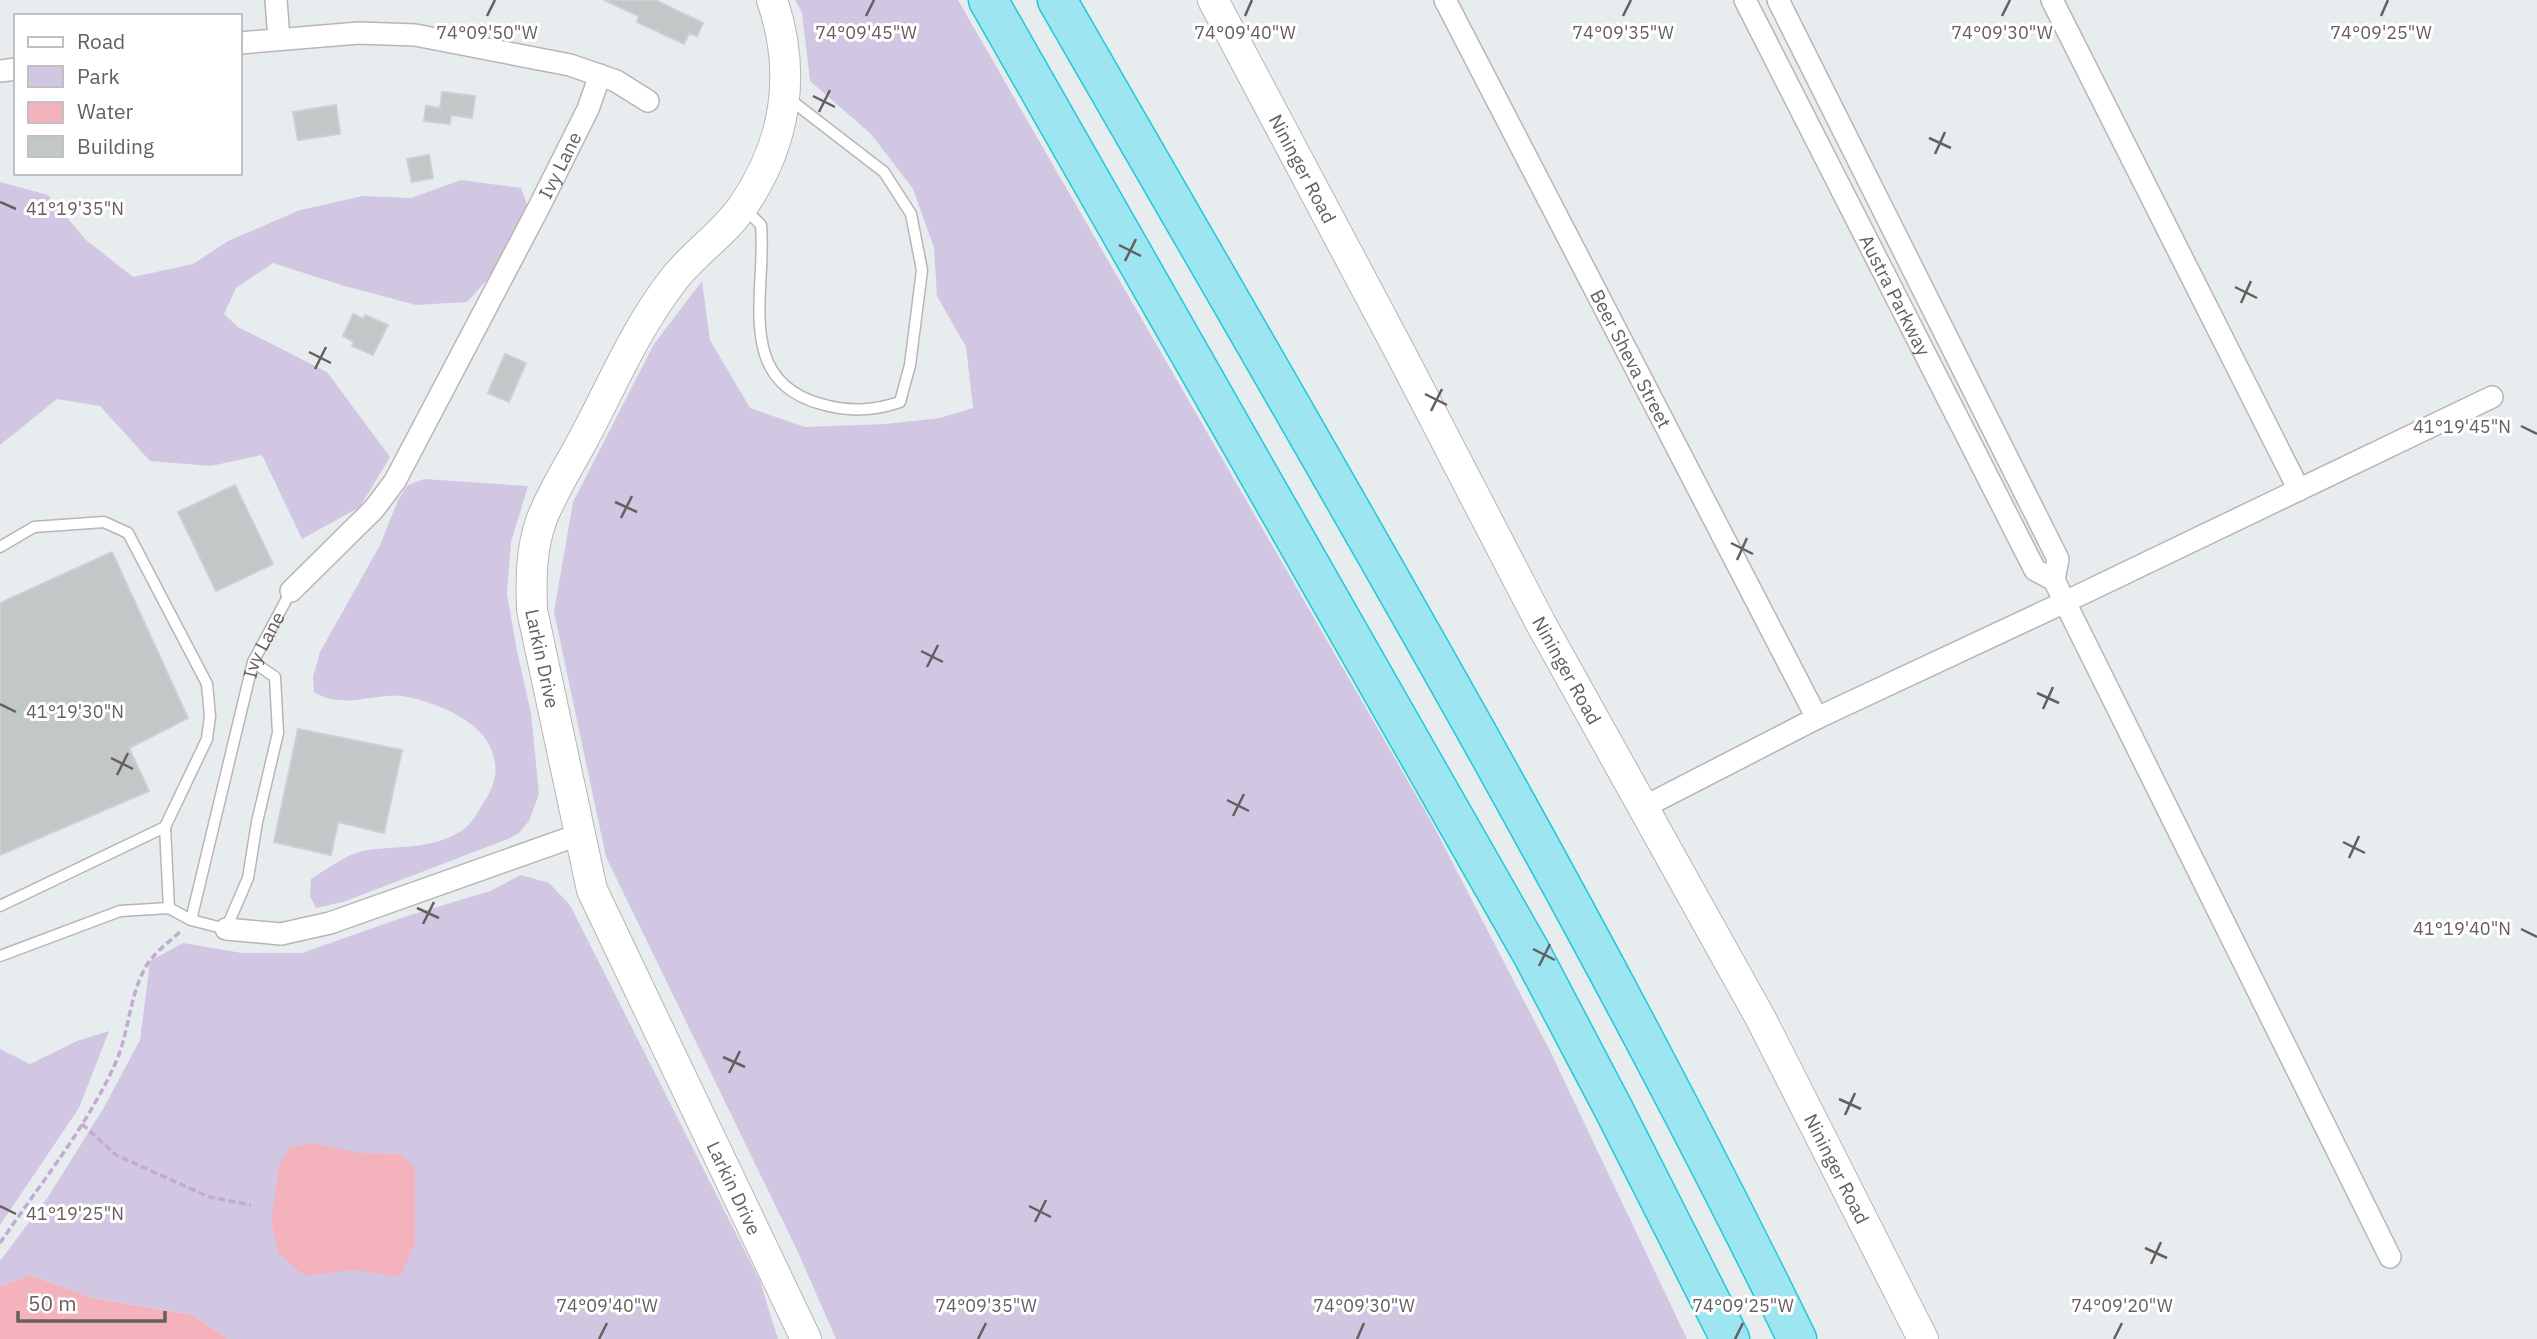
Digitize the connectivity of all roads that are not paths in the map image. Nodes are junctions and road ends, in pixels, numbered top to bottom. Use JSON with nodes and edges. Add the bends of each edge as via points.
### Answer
{"nodes":[{"id":1,"x":276,"y":0,"type":"edge"},
{"id":2,"x":772,"y":0,"type":"edge"},
{"id":3,"x":988,"y":0,"type":"edge"},
{"id":4,"x":1058,"y":0,"type":"edge"},
{"id":5,"x":1213,"y":0,"type":"edge"},
{"id":6,"x":1445,"y":0,"type":"edge"},
{"id":7,"x":1745,"y":0,"type":"edge"},
{"id":8,"x":1778,"y":0,"type":"edge"},
{"id":9,"x":2052,"y":0,"type":"edge"},
{"id":10,"x":279,"y":39,"type":"junction"},
{"id":11,"x":242,"y":43,"type":"edge"},
{"id":12,"x":600,"y":75,"type":"junction"},
{"id":13,"x":784,"y":96,"type":"junction"},
{"id":14,"x":648,"y":101,"type":"dead end"},
{"id":15,"x":743,"y":207,"type":"junction"},
{"id":16,"x":2492,"y":397,"type":"dead end"},
{"id":17,"x":2299,"y":490,"type":"junction"},
{"id":18,"x":0,"y":547,"type":"edge"},
{"id":19,"x":2054,"y":580,"type":"junction"},
{"id":20,"x":291,"y":591,"type":"joint"},
{"id":21,"x":2065,"y":603,"type":"junction"},
{"id":22,"x":253,"y":662,"type":"junction"},
{"id":23,"x":1817,"y":718,"type":"junction"},
{"id":24,"x":1642,"y":807,"type":"junction"},
{"id":25,"x":165,"y":827,"type":"junction"},
{"id":26,"x":578,"y":835,"type":"junction"},
{"id":27,"x":0,"y":906,"type":"edge"},
{"id":28,"x":169,"y":908,"type":"junction"},
{"id":29,"x":191,"y":920,"type":"junction"},
{"id":30,"x":226,"y":929,"type":"junction"},
{"id":31,"x":0,"y":956,"type":"edge"},
{"id":32,"x":2390,"y":1257,"type":"dead end"},
{"id":33,"x":806,"y":1339,"type":"edge"},
{"id":34,"x":1730,"y":1339,"type":"edge"},
{"id":35,"x":1797,"y":1339,"type":"edge"},
{"id":36,"x":1923,"y":1339,"type":"edge"}],
"edges":[{"from":1,"to":10,"type":"street"},
{"from":2,"to":13,"type":"street","name":"Larkin Drive","via":[[786,63]]},
{"from":3,"to":34,"type":"highway","via":[[1532,954]]},
{"from":4,"to":35,"type":"highway","via":[[1574,907]]},
{"from":5,"to":24,"type":"street","name":"Nininger Road"},
{"from":6,"to":23,"type":"street","name":"Beer Sheva Street"},
{"from":7,"to":19,"type":"street","name":"Austra Parkway","via":[[2035,570]]},
{"from":8,"to":19,"type":"street","name":"Austra Parkway","via":[[2058,559]]},
{"from":9,"to":17,"type":"street"},
{"from":10,"to":11,"type":"street"},
{"from":10,"to":12,"type":"street","via":[[396,32]]},
{"from":12,"to":14,"type":"street"},
{"from":12,"to":20,"type":"street","name":"Ivy Lane","via":[[550,186],[395,481],[374,509]]},
{"from":13,"to":15,"type":"street","name":"Larkin Drive","via":[[771,157]]},
{"from":13,"to":15,"type":"lane","via":[[884,172],[911,214],[922,270],[911,365],[900,402],[877,410],[842,410],[787,390],[762,349],[758,313],[761,225]]},
{"from":15,"to":26,"type":"street","name":"Larkin Drive","via":[[676,277],[649,313],[541,521],[530,569],[532,610]]},
{"from":16,"to":17,"type":"street"},
{"from":17,"to":21,"type":"street"},
{"from":18,"to":25,"type":"lane","via":[[34,527],[104,522],[128,533],[207,684],[210,716],[206,739]]},
{"from":19,"to":21,"type":"street","name":"Austra Parkway"},
{"from":20,"to":22,"type":"lane","name":"Ivy Lane"},
{"from":21,"to":23,"type":"street"},
{"from":21,"to":32,"type":"street","name":"Austra Parkway"},
{"from":22,"to":29,"type":"lane","name":"Ivy Lane"},
{"from":22,"to":30,"type":"lane","via":[[275,677],[278,733],[248,878]]},
{"from":23,"to":24,"type":"street"},
{"from":24,"to":36,"type":"street","name":"Nininger Road","via":[[1761,1019]]},
{"from":25,"to":27,"type":"lane"},
{"from":25,"to":28,"type":"lane"},
{"from":26,"to":30,"type":"street","via":[[330,923],[281,934]]},
{"from":26,"to":33,"type":"street","name":"Larkin Drive","via":[[592,890]]},
{"from":28,"to":29,"type":"lane"},
{"from":28,"to":31,"type":"lane","via":[[120,911]]},
{"from":29,"to":30,"type":"lane"}]}
